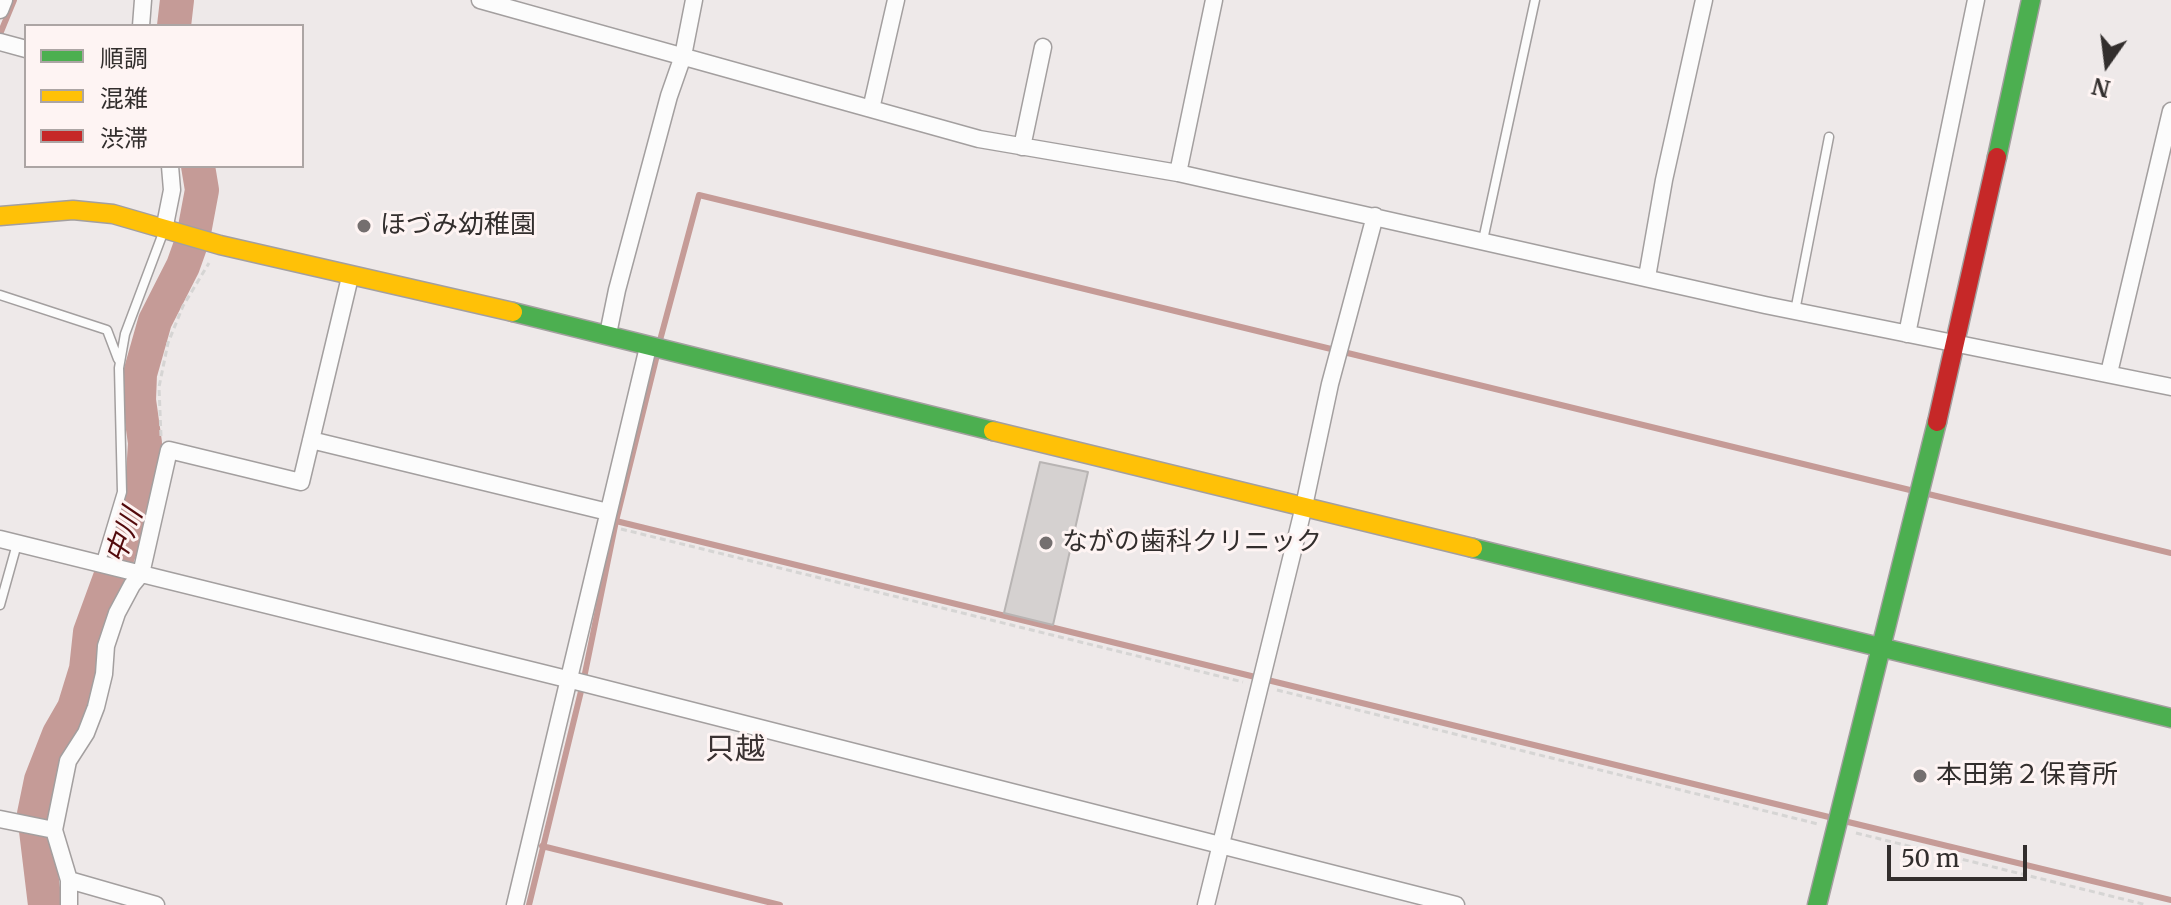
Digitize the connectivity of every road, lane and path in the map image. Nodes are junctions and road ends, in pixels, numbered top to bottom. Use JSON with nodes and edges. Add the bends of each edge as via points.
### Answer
{"nodes":[{"id":1,"x":4,"y":0,"type":"edge"},
{"id":2,"x":143,"y":0,"type":"edge"},
{"id":3,"x":480,"y":0,"type":"edge"},
{"id":4,"x":694,"y":0,"type":"edge"},
{"id":5,"x":896,"y":0,"type":"edge"},
{"id":6,"x":1214,"y":0,"type":"edge"},
{"id":7,"x":1535,"y":0,"type":"edge"},
{"id":8,"x":1704,"y":0,"type":"edge"},
{"id":9,"x":1976,"y":0,"type":"edge"},
{"id":10,"x":2031,"y":0,"type":"edge"},
{"id":11,"x":0,"y":10,"type":"edge"},
{"id":12,"x":141,"y":24,"type":"edge"},
{"id":13,"x":0,"y":42,"type":"edge"},
{"id":14,"x":1043,"y":47,"type":"dead end"},
{"id":15,"x":24,"y":48,"type":"edge"},
{"id":16,"x":683,"y":56,"type":"junction"},
{"id":17,"x":871,"y":109,"type":"junction"},
{"id":18,"x":2171,"y":111,"type":"edge"},
{"id":19,"x":1829,"y":137,"type":"dead end"},
{"id":20,"x":1022,"y":147,"type":"junction"},
{"id":21,"x":170,"y":168,"type":"edge"},
{"id":22,"x":1178,"y":173,"type":"junction"},
{"id":23,"x":0,"y":216,"type":"edge"},
{"id":24,"x":1375,"y":216,"type":"junction"},
{"id":25,"x":164,"y":230,"type":"junction"},
{"id":26,"x":1483,"y":240,"type":"junction"},
{"id":27,"x":220,"y":245,"type":"junction"},
{"id":28,"x":350,"y":277,"type":"junction"},
{"id":29,"x":1647,"y":277,"type":"junction"},
{"id":30,"x":0,"y":295,"type":"edge"},
{"id":31,"x":1795,"y":311,"type":"junction"},
{"id":32,"x":608,"y":334,"type":"junction"},
{"id":33,"x":1907,"y":334,"type":"junction"},
{"id":34,"x":1956,"y":344,"type":"junction"},
{"id":35,"x":648,"y":347,"type":"junction"},
{"id":36,"x":119,"y":368,"type":"junction"},
{"id":37,"x":2109,"y":373,"type":"junction"},
{"id":38,"x":2171,"y":387,"type":"edge"},
{"id":39,"x":168,"y":435,"type":"dead end"},
{"id":40,"x":311,"y":440,"type":"junction"},
{"id":41,"x":1304,"y":506,"type":"junction"},
{"id":42,"x":607,"y":518,"type":"junction"},
{"id":43,"x":8,"y":542,"type":"edge"},
{"id":44,"x":100,"y":565,"type":"junction"},
{"id":45,"x":141,"y":574,"type":"junction"},
{"id":46,"x":0,"y":605,"type":"edge"},
{"id":47,"x":1882,"y":647,"type":"junction"},
{"id":48,"x":570,"y":680,"type":"junction"},
{"id":49,"x":1253,"y":684,"type":"dead end"},
{"id":50,"x":1268,"y":688,"type":"dead end"},
{"id":51,"x":2171,"y":718,"type":"edge"},
{"id":52,"x":0,"y":819,"type":"edge"},
{"id":53,"x":1823,"y":825,"type":"dead end"},
{"id":54,"x":49,"y":830,"type":"junction"},
{"id":55,"x":1854,"y":833,"type":"dead end"},
{"id":56,"x":1221,"y":846,"type":"junction"},
{"id":57,"x":69,"y":880,"type":"junction"},
{"id":58,"x":69,"y":905,"type":"edge"},
{"id":59,"x":156,"y":905,"type":"edge"},
{"id":60,"x":515,"y":905,"type":"edge"},
{"id":61,"x":1206,"y":905,"type":"edge"},
{"id":62,"x":1456,"y":905,"type":"edge"},
{"id":63,"x":1817,"y":905,"type":"edge"},
{"id":64,"x":2147,"y":905,"type":"edge"}],
"edges":[{"from":1,"to":11,"type":"street"},
{"from":2,"to":12,"type":"street"},
{"from":3,"to":16,"type":"street"},
{"from":4,"to":16,"type":"street"},
{"from":5,"to":17,"type":"street"},
{"from":6,"to":22,"type":"street"},
{"from":7,"to":26,"type":"lane"},
{"from":8,"to":29,"type":"street"},
{"from":9,"to":33,"type":"street"},
{"from":10,"to":34,"type":"street"},
{"from":13,"to":15,"type":"street"},
{"from":14,"to":20,"type":"street"},
{"from":16,"to":17,"type":"street"},
{"from":16,"to":32,"type":"street"},
{"from":17,"to":20,"type":"street"},
{"from":18,"to":37,"type":"street"},
{"from":19,"to":31,"type":"lane"},
{"from":20,"to":22,"type":"street"},
{"from":21,"to":25,"type":"street","via":[[172,190]]},
{"from":22,"to":24,"type":"street"},
{"from":23,"to":25,"type":"street","via":[[73,210],[113,214]]},
{"from":24,"to":26,"type":"street"},
{"from":24,"to":41,"type":"street"},
{"from":25,"to":27,"type":"street"},
{"from":25,"to":36,"type":"lane","via":[[125,334]]},
{"from":26,"to":29,"type":"street"},
{"from":27,"to":28,"type":"street"},
{"from":27,"to":39,"type":"path","via":[[183,306],[168,343],[159,387],[161,437]]},
{"from":28,"to":32,"type":"street"},
{"from":28,"to":40,"type":"street"},
{"from":29,"to":31,"type":"street"},
{"from":30,"to":36,"type":"lane","via":[[107,330]]},
{"from":31,"to":33,"type":"street"},
{"from":32,"to":35,"type":"street"},
{"from":33,"to":34,"type":"street"},
{"from":34,"to":37,"type":"street"},
{"from":34,"to":47,"type":"street"},
{"from":35,"to":41,"type":"street"},
{"from":35,"to":42,"type":"street"},
{"from":36,"to":44,"type":"lane","via":[[122,492]]},
{"from":37,"to":38,"type":"street"},
{"from":40,"to":42,"type":"street"},
{"from":40,"to":45,"type":"street","via":[[301,482],[169,450]]},
{"from":41,"to":47,"type":"street"},
{"from":41,"to":56,"type":"street"},
{"from":42,"to":48,"type":"street"},
{"from":42,"to":49,"type":"path"},
{"from":43,"to":44,"type":"street"},
{"from":43,"to":46,"type":"lane"},
{"from":44,"to":45,"type":"street"},
{"from":45,"to":48,"type":"street"},
{"from":45,"to":54,"type":"street","via":[[117,613],[96,707],[68,761]]},
{"from":47,"to":51,"type":"street"},
{"from":47,"to":63,"type":"street"},
{"from":48,"to":56,"type":"street"},
{"from":48,"to":60,"type":"street"},
{"from":50,"to":53,"type":"path"},
{"from":52,"to":54,"type":"street"},
{"from":54,"to":57,"type":"street"},
{"from":55,"to":64,"type":"path"},
{"from":56,"to":61,"type":"street"},
{"from":56,"to":62,"type":"street"},
{"from":57,"to":58,"type":"street"},
{"from":57,"to":59,"type":"street"}]}
